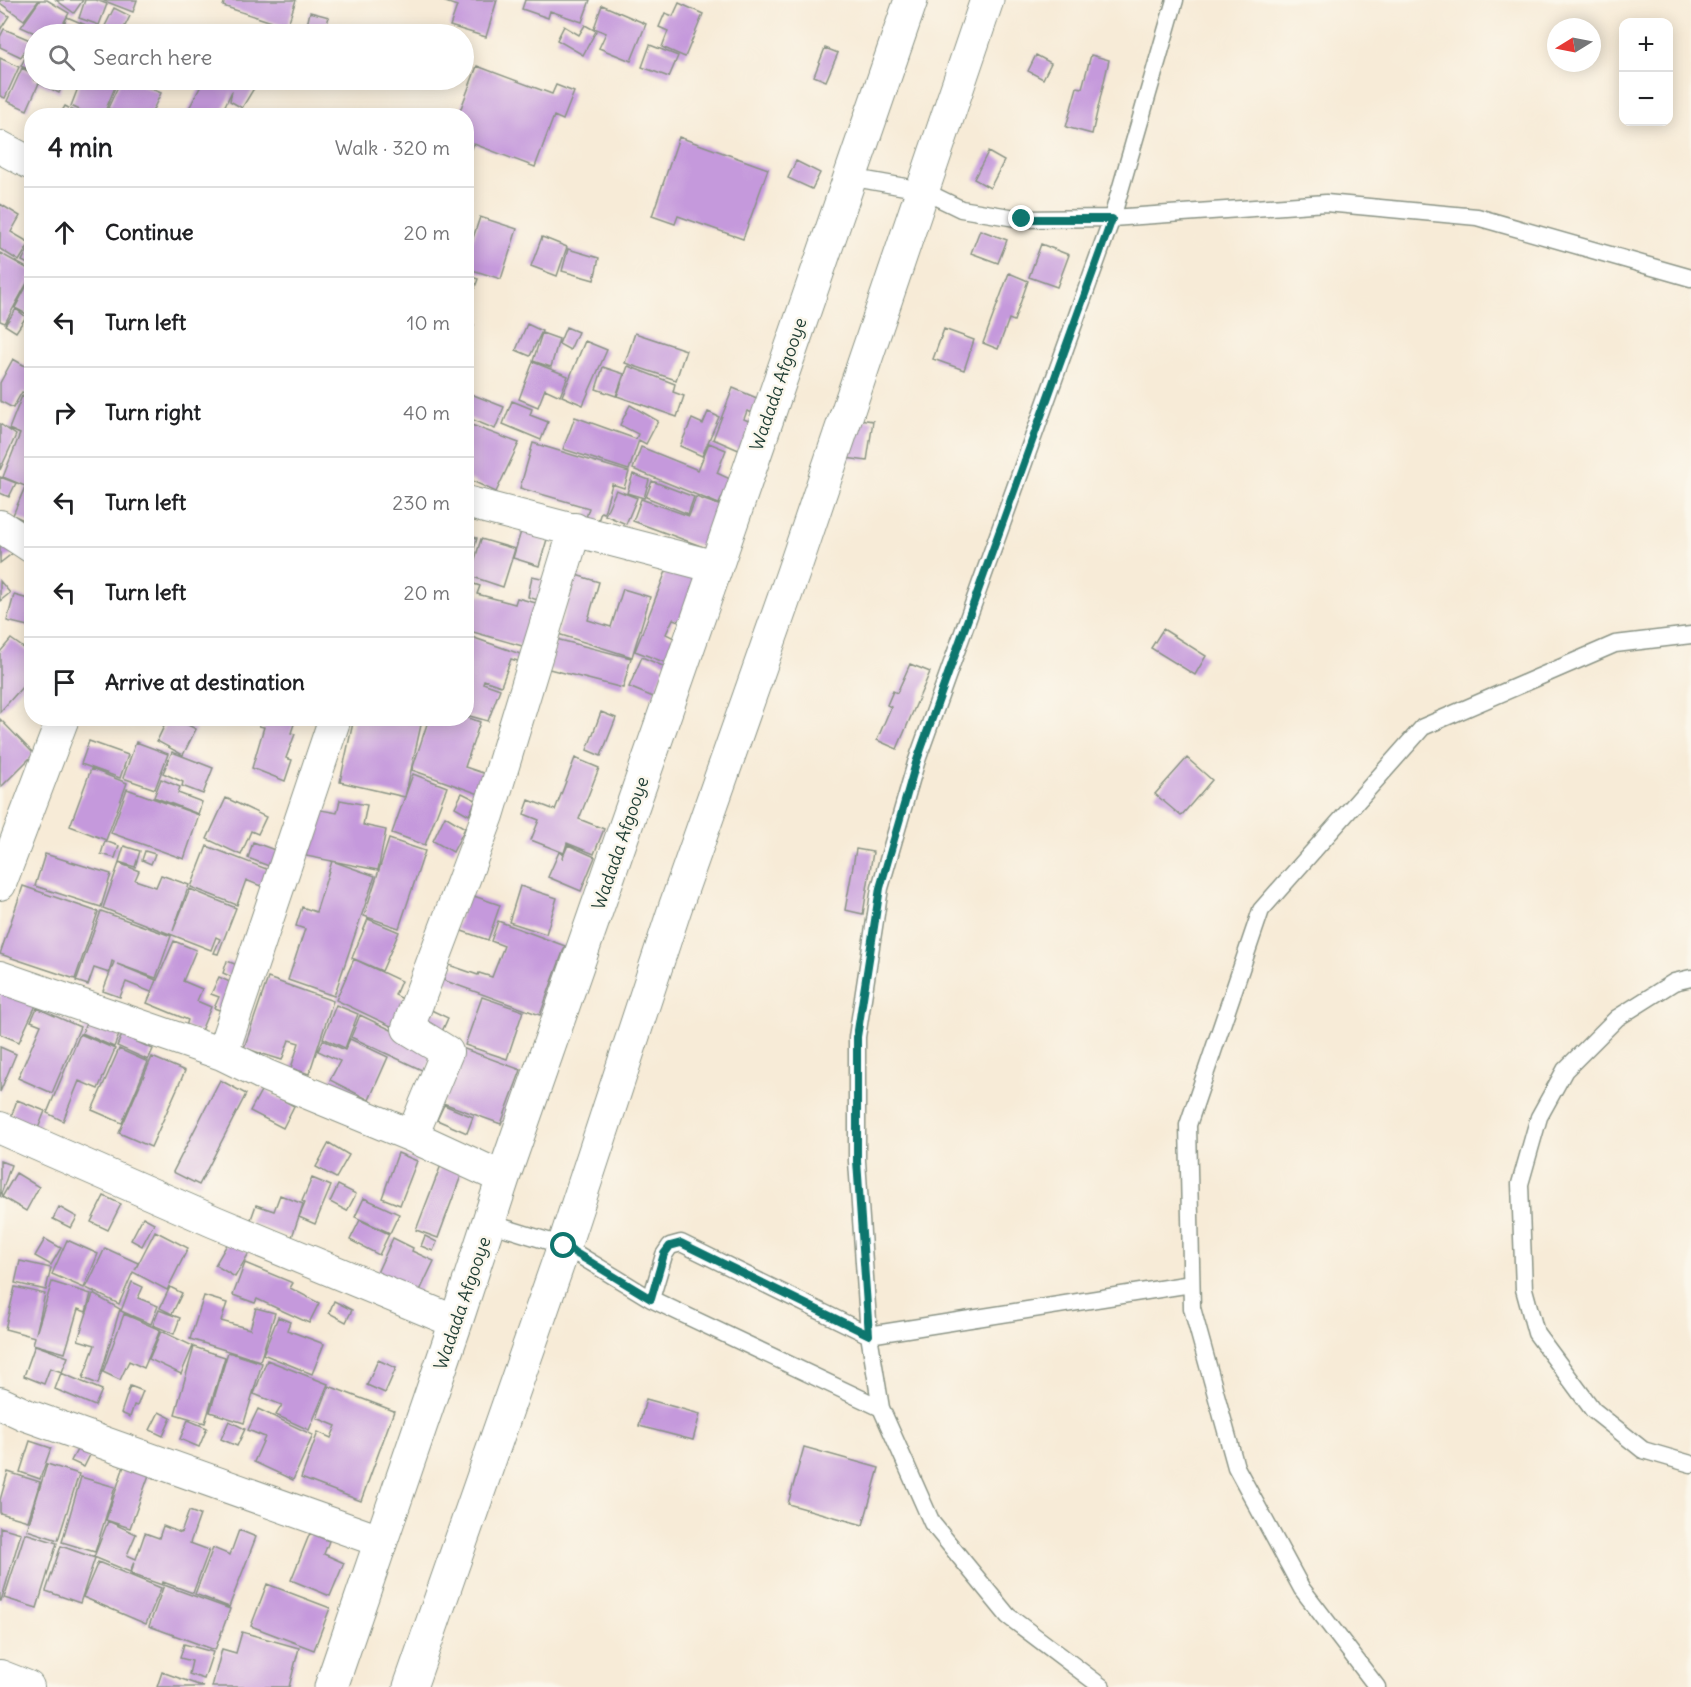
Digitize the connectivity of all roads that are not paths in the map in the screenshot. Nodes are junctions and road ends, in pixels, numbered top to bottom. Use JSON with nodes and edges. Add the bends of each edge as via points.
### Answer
{"nodes":[{"id":1,"x":911,"y":0,"type":"edge"},
{"id":2,"x":987,"y":0,"type":"edge"},
{"id":3,"x":1175,"y":0,"type":"edge"},
{"id":4,"x":0,"y":147,"type":"edge"},
{"id":5,"x":24,"y":160,"type":"edge"},
{"id":6,"x":849,"y":177,"type":"junction"},
{"id":7,"x":922,"y":190,"type":"junction"},
{"id":8,"x":1112,"y":219,"type":"junction"},
{"id":9,"x":1691,"y":278,"type":"edge"},
{"id":10,"x":474,"y":504,"type":"edge"},
{"id":11,"x":0,"y":526,"type":"edge"},
{"id":12,"x":575,"y":529,"type":"junction"},
{"id":13,"x":24,"y":542,"type":"edge"},
{"id":14,"x":716,"y":567,"type":"junction"},
{"id":15,"x":1691,"y":635,"type":"edge"},
{"id":16,"x":60,"y":726,"type":"edge"},
{"id":17,"x":331,"y":726,"type":"edge"},
{"id":18,"x":0,"y":884,"type":"edge"},
{"id":19,"x":0,"y":977,"type":"edge"},
{"id":20,"x":1691,"y":978,"type":"edge"},
{"id":21,"x":222,"y":1054,"type":"junction"},
{"id":22,"x":0,"y":1128,"type":"edge"},
{"id":23,"x":412,"y":1136,"type":"junction"},
{"id":24,"x":503,"y":1178,"type":"junction"},
{"id":25,"x":489,"y":1223,"type":"junction"},
{"id":26,"x":564,"y":1246,"type":"junction"},
{"id":27,"x":1191,"y":1284,"type":"junction"},
{"id":28,"x":651,"y":1299,"type":"junction"},
{"id":29,"x":456,"y":1322,"type":"junction"},
{"id":30,"x":869,"y":1335,"type":"junction"},
{"id":31,"x":0,"y":1403,"type":"edge"},
{"id":32,"x":881,"y":1408,"type":"junction"},
{"id":33,"x":1691,"y":1464,"type":"edge"},
{"id":34,"x":380,"y":1541,"type":"junction"},
{"id":35,"x":0,"y":1676,"type":"edge"},
{"id":36,"x":28,"y":1687,"type":"edge"},
{"id":37,"x":331,"y":1687,"type":"edge"},
{"id":38,"x":410,"y":1687,"type":"edge"},
{"id":39,"x":1102,"y":1687,"type":"edge"},
{"id":40,"x":1377,"y":1687,"type":"edge"}],
"edges":[{"from":1,"to":6,"type":"highway","name":"Wadada Afgooye"},
{"from":2,"to":7,"type":"highway"},
{"from":3,"to":8,"type":"lane"},
{"from":4,"to":5,"type":"street"},
{"from":6,"to":7,"type":"lane"},
{"from":6,"to":14,"type":"highway","name":"Wadada Afgooye"},
{"from":7,"to":8,"type":"lane","via":[[961,209],[1022,219]]},
{"from":7,"to":26,"type":"highway","via":[[675,908]]},
{"from":8,"to":9,"type":"lane","via":[[1326,203],[1477,217]]},
{"from":8,"to":30,"type":"lane","via":[[916,763],[880,888],[857,1037],[857,1161]]},
{"from":10,"to":12,"type":"street"},
{"from":11,"to":13,"type":"street"},
{"from":12,"to":14,"type":"street"},
{"from":12,"to":23,"type":"street","via":[[488,815],[408,1028],[447,1052]]},
{"from":14,"to":24,"type":"highway","name":"Wadada Afgooye"},
{"from":15,"to":27,"type":"lane","via":[[1615,644],[1423,727],[1262,910],[1188,1125]]},
{"from":16,"to":18,"type":"street"},
{"from":17,"to":21,"type":"street"},
{"from":19,"to":21,"type":"street"},
{"from":20,"to":33,"type":"lane","via":[[1674,982],[1617,1018],[1565,1070],[1539,1117],[1520,1184],[1524,1289],[1536,1333],[1593,1410],[1643,1450]]},
{"from":21,"to":23,"type":"street"},
{"from":22,"to":29,"type":"street"},
{"from":23,"to":24,"type":"street"},
{"from":24,"to":25,"type":"highway","name":"Wadada Afgooye"},
{"from":25,"to":26,"type":"lane"},
{"from":25,"to":29,"type":"highway","name":"Wadada Afgooye"},
{"from":26,"to":28,"type":"lane"},
{"from":26,"to":38,"type":"highway"},
{"from":27,"to":30,"type":"lane"},
{"from":27,"to":40,"type":"lane","via":[[1192,1308],[1236,1467],[1302,1589]]},
{"from":28,"to":30,"type":"lane","via":[[664,1254],[670,1246],[681,1243]]},
{"from":28,"to":32,"type":"lane"},
{"from":29,"to":34,"type":"highway","name":"Wadada Afgooye"},
{"from":30,"to":32,"type":"lane"},
{"from":31,"to":34,"type":"street"},
{"from":32,"to":39,"type":"lane","via":[[932,1523],[1008,1616]]},
{"from":34,"to":37,"type":"highway","name":"Wadada Afgooye"},
{"from":35,"to":36,"type":"street"}]}
